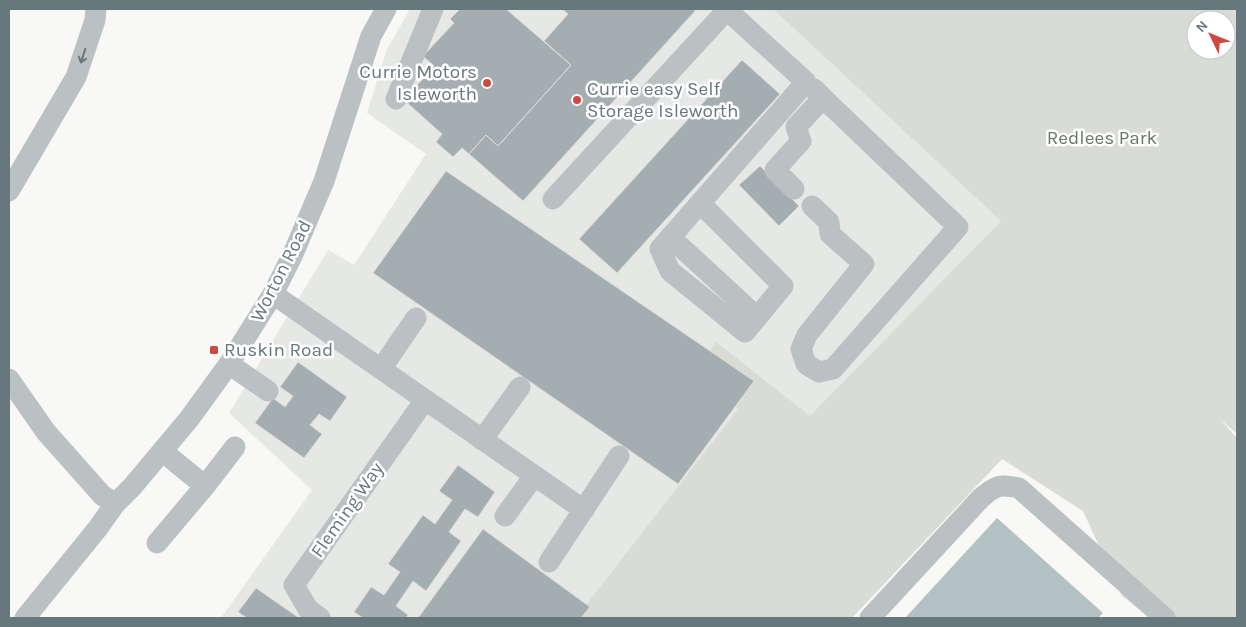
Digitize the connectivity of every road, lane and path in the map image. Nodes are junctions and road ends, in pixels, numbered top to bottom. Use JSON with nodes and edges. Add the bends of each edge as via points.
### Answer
{"nodes":[{"id":1,"x":96,"y":9,"type":"edge"},
{"id":2,"x":386,"y":9,"type":"edge"},
{"id":3,"x":433,"y":9,"type":"edge"},
{"id":4,"x":726,"y":9,"type":"edge"},
{"id":5,"x":806,"y":82,"type":"junction"},
{"id":6,"x":823,"y":98,"type":"junction"},
{"id":7,"x":396,"y":99,"type":"dead end"},
{"id":8,"x":794,"y":188,"type":"dead end"},
{"id":9,"x":9,"y":190,"type":"edge"},
{"id":10,"x":553,"y":199,"type":"dead end"},
{"id":11,"x":700,"y":203,"type":"junction"},
{"id":12,"x":812,"y":206,"type":"dead end"},
{"id":13,"x":273,"y":294,"type":"junction"},
{"id":14,"x":416,"y":318,"type":"dead end"},
{"id":15,"x":229,"y":364,"type":"junction"},
{"id":16,"x":381,"y":369,"type":"junction"},
{"id":17,"x":9,"y":379,"type":"edge"},
{"id":18,"x":520,"y":387,"type":"dead end"},
{"id":19,"x":268,"y":391,"type":"dead end"},
{"id":20,"x":425,"y":400,"type":"junction"},
{"id":21,"x":482,"y":440,"type":"junction"},
{"id":22,"x":235,"y":447,"type":"dead end"},
{"id":23,"x":162,"y":451,"type":"junction"},
{"id":24,"x":619,"y":456,"type":"dead end"},
{"id":25,"x":534,"y":476,"type":"junction"},
{"id":26,"x":205,"y":486,"type":"junction"},
{"id":27,"x":115,"y":504,"type":"junction"},
{"id":28,"x":584,"y":510,"type":"junction"},
{"id":29,"x":506,"y":516,"type":"dead end"},
{"id":30,"x":157,"y":543,"type":"dead end"},
{"id":31,"x":549,"y":562,"type":"dead end"},
{"id":32,"x":25,"y":618,"type":"edge"},
{"id":33,"x":320,"y":618,"type":"edge"},
{"id":34,"x":870,"y":618,"type":"edge"},
{"id":35,"x":1165,"y":618,"type":"edge"}],
"edges":[{"from":1,"to":9,"type":"street","one_way":true,"via":[[76,77]]},
{"from":2,"to":13,"type":"street","name":"Worton Road","via":[[371,36],[324,181]]},
{"from":3,"to":7,"type":"street"},
{"from":4,"to":5,"type":"street"},
{"from":4,"to":10,"type":"street"},
{"from":5,"to":6,"type":"street"},
{"from":5,"to":11,"type":"street"},
{"from":6,"to":8,"type":"street","via":[[796,127],[801,142],[775,170]]},
{"from":6,"to":12,"type":"street","via":[[958,227],[833,369],[819,372],[806,364],[801,349],[807,335],[864,264],[830,234],[829,222]]},
{"from":11,"to":11,"type":"street","via":[[783,286],[745,332],[670,271],[660,249]]},
{"from":13,"to":15,"type":"street","name":"Worton Road"},
{"from":13,"to":16,"type":"street"},
{"from":14,"to":16,"type":"street"},
{"from":15,"to":19,"type":"street"},
{"from":15,"to":23,"type":"street","name":"Worton Road"},
{"from":16,"to":20,"type":"street"},
{"from":17,"to":27,"type":"street","via":[[46,432],[102,495]]},
{"from":18,"to":21,"type":"street"},
{"from":20,"to":21,"type":"street"},
{"from":20,"to":33,"type":"street","name":"Fleming Way","via":[[294,585],[308,609]]},
{"from":21,"to":25,"type":"street"},
{"from":22,"to":26,"type":"street"},
{"from":23,"to":26,"type":"street"},
{"from":23,"to":27,"type":"street","name":"Worton Road"},
{"from":24,"to":28,"type":"street"},
{"from":25,"to":28,"type":"street"},
{"from":25,"to":29,"type":"street"},
{"from":26,"to":30,"type":"street"},
{"from":27,"to":32,"type":"street","name":"Worton Road"},
{"from":28,"to":31,"type":"street"},
{"from":34,"to":35,"type":"street","via":[[981,498],[994,487],[1006,485],[1019,488]]}]}
